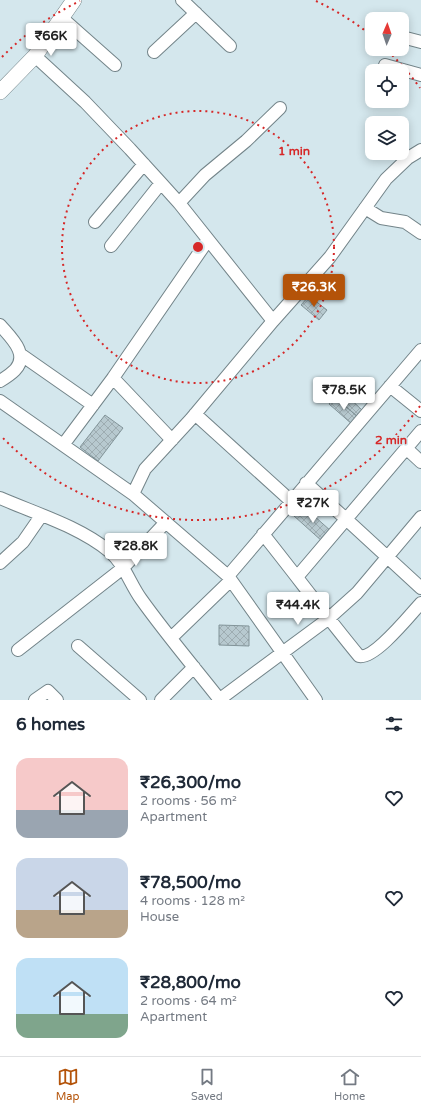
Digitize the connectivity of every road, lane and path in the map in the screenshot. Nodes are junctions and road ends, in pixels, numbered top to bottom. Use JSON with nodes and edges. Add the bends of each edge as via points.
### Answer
{"nodes":[{"id":1,"x":74,"y":0,"type":"edge"},
{"id":2,"x":182,"y":0,"type":"edge"},
{"id":3,"x":196,"y":13,"type":"junction"},
{"id":4,"x":62,"y":18,"type":"junction"},
{"id":5,"x":409,"y":39,"type":"edge"},
{"id":6,"x":421,"y":42,"type":"edge"},
{"id":7,"x":230,"y":46,"type":"dead end"},
{"id":8,"x":154,"y":52,"type":"dead end"},
{"id":9,"x":35,"y":56,"type":"junction"},
{"id":10,"x":114,"y":65,"type":"dead end"},
{"id":11,"x":409,"y":72,"type":"edge"},
{"id":12,"x":421,"y":75,"type":"edge"},
{"id":13,"x":0,"y":92,"type":"edge"},
{"id":14,"x":280,"y":108,"type":"dead end"},
{"id":15,"x":421,"y":150,"type":"edge"},
{"id":16,"x":144,"y":164,"type":"junction"},
{"id":17,"x":161,"y":183,"type":"junction"},
{"id":18,"x":179,"y":203,"type":"junction"},
{"id":19,"x":365,"y":208,"type":"junction"},
{"id":20,"x":95,"y":222,"type":"dead end"},
{"id":21,"x":421,"y":233,"type":"edge"},
{"id":22,"x":208,"y":240,"type":"junction"},
{"id":23,"x":111,"y":246,"type":"dead end"},
{"id":24,"x":273,"y":321,"type":"junction"},
{"id":25,"x":0,"y":325,"type":"edge"},
{"id":26,"x":421,"y":350,"type":"edge"},
{"id":27,"x":20,"y":354,"type":"junction"},
{"id":28,"x":113,"y":378,"type":"junction"},
{"id":29,"x":0,"y":381,"type":"edge"},
{"id":30,"x":390,"y":386,"type":"junction"},
{"id":31,"x":0,"y":401,"type":"edge"},
{"id":32,"x":93,"y":405,"type":"junction"},
{"id":33,"x":421,"y":411,"type":"edge"},
{"id":34,"x":195,"y":414,"type":"junction"},
{"id":35,"x":421,"y":432,"type":"edge"},
{"id":36,"x":172,"y":440,"type":"junction"},
{"id":37,"x":64,"y":445,"type":"junction"},
{"id":38,"x":406,"y":448,"type":"junction"},
{"id":39,"x":421,"y":462,"type":"edge"},
{"id":40,"x":306,"y":483,"type":"junction"},
{"id":41,"x":133,"y":494,"type":"junction"},
{"id":42,"x":0,"y":498,"type":"edge"},
{"id":43,"x":291,"y":501,"type":"junction"},
{"id":44,"x":41,"y":516,"type":"junction"},
{"id":45,"x":421,"y":517,"type":"edge"},
{"id":46,"x":346,"y":519,"type":"junction"},
{"id":47,"x":166,"y":522,"type":"junction"},
{"id":48,"x":263,"y":534,"type":"junction"},
{"id":49,"x":387,"y":557,"type":"junction"},
{"id":50,"x":0,"y":563,"type":"edge"},
{"id":51,"x":122,"y":568,"type":"junction"},
{"id":52,"x":298,"y":577,"type":"junction"},
{"id":53,"x":229,"y":578,"type":"junction"},
{"id":54,"x":421,"y":588,"type":"edge"},
{"id":55,"x":421,"y":603,"type":"edge"},
{"id":56,"x":328,"y":619,"type":"junction"},
{"id":57,"x":171,"y":638,"type":"junction"},
{"id":58,"x":78,"y":646,"type":"dead end"},
{"id":59,"x":18,"y":650,"type":"dead end"},
{"id":60,"x":282,"y":652,"type":"junction"},
{"id":61,"x":194,"y":667,"type":"junction"},
{"id":62,"x":220,"y":699,"type":"edge"},
{"id":63,"x":35,"y":700,"type":"edge"},
{"id":64,"x":58,"y":700,"type":"edge"},
{"id":65,"x":140,"y":700,"type":"edge"},
{"id":66,"x":161,"y":700,"type":"edge"},
{"id":67,"x":316,"y":700,"type":"edge"}],
"edges":[{"from":1,"to":4,"type":"street"},
{"from":2,"to":3,"type":"street"},
{"from":3,"to":7,"type":"street"},
{"from":3,"to":8,"type":"street"},
{"from":4,"to":9,"type":"street"},
{"from":4,"to":10,"type":"street"},
{"from":5,"to":6,"type":"street"},
{"from":9,"to":13,"type":"street"},
{"from":9,"to":16,"type":"street","via":[[85,102]]},
{"from":11,"to":12,"type":"street"},
{"from":14,"to":18,"type":"street","via":[[205,175]]},
{"from":15,"to":19,"type":"street","via":[[408,158],[386,179]]},
{"from":16,"to":17,"type":"street"},
{"from":16,"to":20,"type":"street"},
{"from":17,"to":18,"type":"street"},
{"from":17,"to":23,"type":"street"},
{"from":18,"to":22,"type":"street"},
{"from":19,"to":21,"type":"street","via":[[380,218],[405,222]]},
{"from":19,"to":24,"type":"street","via":[[330,258]]},
{"from":22,"to":24,"type":"street"},
{"from":22,"to":28,"type":"street"},
{"from":24,"to":34,"type":"street"},
{"from":25,"to":27,"type":"street","via":[[17,346]]},
{"from":26,"to":30,"type":"street"},
{"from":27,"to":29,"type":"street","via":[[21,361],[15,370]]},
{"from":27,"to":32,"type":"street"},
{"from":28,"to":32,"type":"street"},
{"from":28,"to":36,"type":"street"},
{"from":30,"to":33,"type":"street"},
{"from":30,"to":40,"type":"street"},
{"from":31,"to":37,"type":"street"},
{"from":32,"to":37,"type":"street"},
{"from":34,"to":36,"type":"street"},
{"from":34,"to":43,"type":"street"},
{"from":35,"to":38,"type":"street"},
{"from":36,"to":41,"type":"street","via":[[145,469]]},
{"from":37,"to":41,"type":"street"},
{"from":38,"to":39,"type":"street"},
{"from":38,"to":46,"type":"street"},
{"from":40,"to":43,"type":"street"},
{"from":40,"to":46,"type":"street"},
{"from":41,"to":47,"type":"street"},
{"from":42,"to":44,"type":"street"},
{"from":43,"to":48,"type":"street"},
{"from":44,"to":50,"type":"street","via":[[23,542]]},
{"from":44,"to":51,"type":"street","via":[[88,536],[117,558]]},
{"from":45,"to":49,"type":"street"},
{"from":46,"to":49,"type":"street"},
{"from":46,"to":52,"type":"street"},
{"from":47,"to":51,"type":"street"},
{"from":47,"to":53,"type":"street"},
{"from":48,"to":52,"type":"street"},
{"from":48,"to":53,"type":"street"},
{"from":49,"to":54,"type":"street"},
{"from":49,"to":56,"type":"street","via":[[357,593]]},
{"from":51,"to":57,"type":"street","via":[[139,596]]},
{"from":51,"to":59,"type":"street"},
{"from":52,"to":56,"type":"street"},
{"from":53,"to":57,"type":"street"},
{"from":53,"to":60,"type":"street"},
{"from":55,"to":56,"type":"street","via":[[379,648],[363,657],[359,656]]},
{"from":56,"to":60,"type":"street"},
{"from":57,"to":61,"type":"street"},
{"from":58,"to":65,"type":"street"},
{"from":60,"to":62,"type":"street"},
{"from":60,"to":67,"type":"street"},
{"from":61,"to":62,"type":"street"},
{"from":61,"to":66,"type":"street"},
{"from":63,"to":64,"type":"street","via":[[48,691]]}]}
